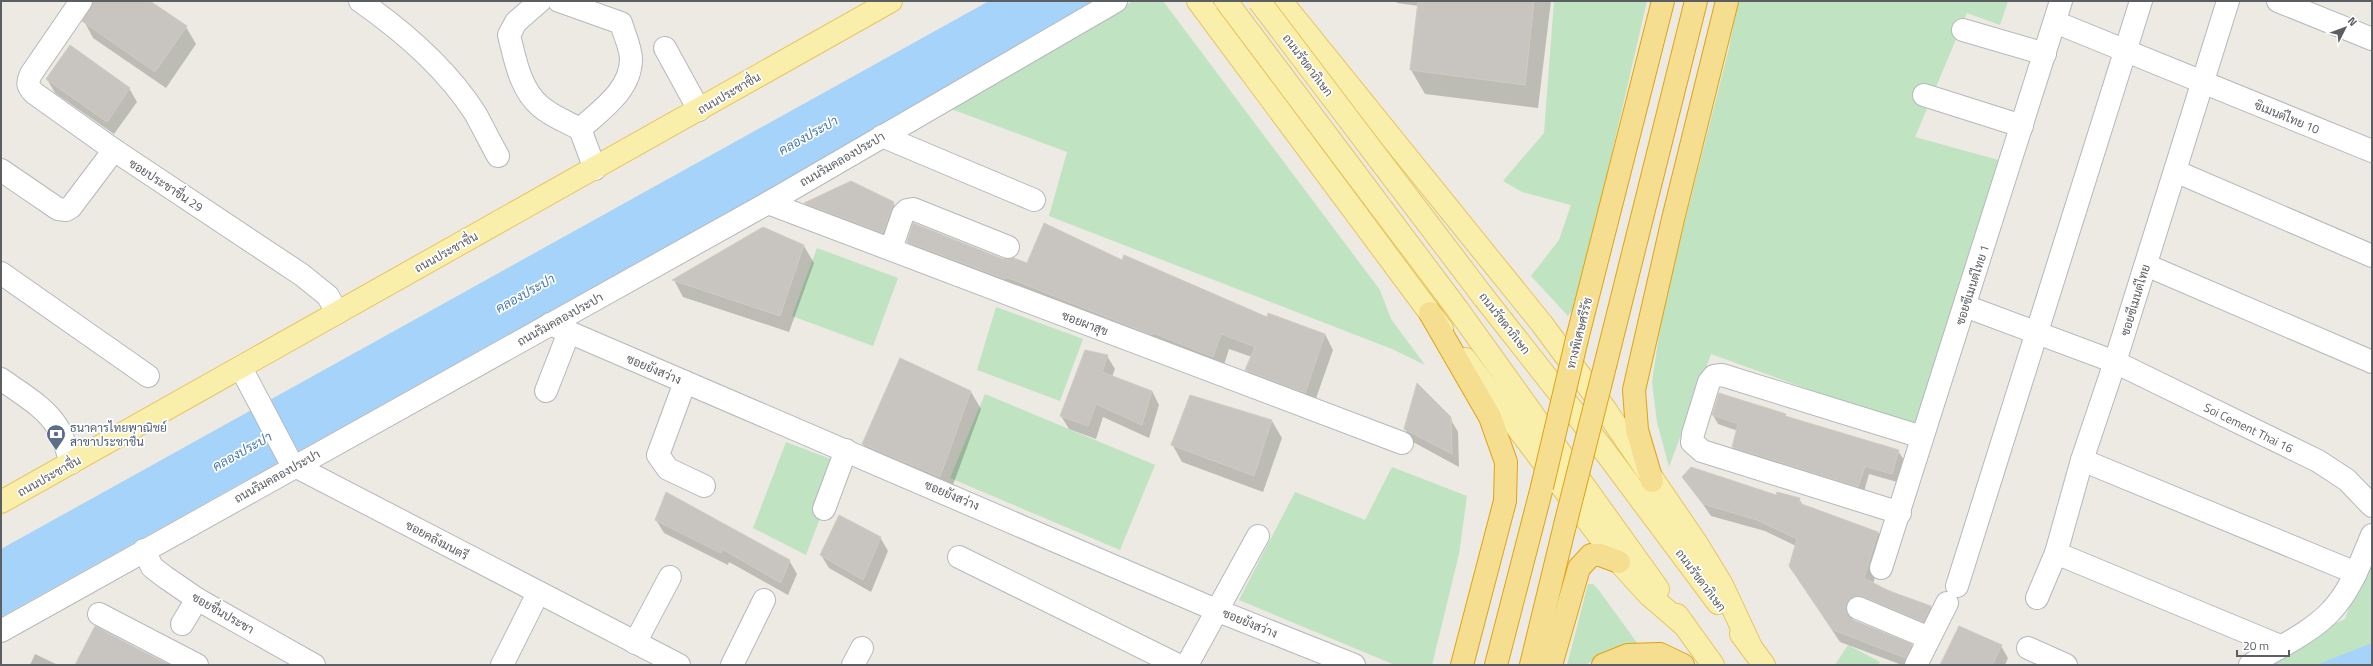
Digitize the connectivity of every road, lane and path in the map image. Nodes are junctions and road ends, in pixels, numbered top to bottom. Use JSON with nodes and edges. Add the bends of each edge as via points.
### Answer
{"nodes":[{"id":1,"x":81,"y":1,"type":"edge"},
{"id":2,"x":360,"y":1,"type":"edge"},
{"id":3,"x":540,"y":1,"type":"edge"},
{"id":4,"x":559,"y":1,"type":"edge"},
{"id":5,"x":891,"y":1,"type":"edge"},
{"id":6,"x":1116,"y":1,"type":"edge"},
{"id":7,"x":1198,"y":1,"type":"edge"},
{"id":8,"x":1226,"y":1,"type":"edge"},
{"id":9,"x":1259,"y":1,"type":"edge"},
{"id":10,"x":1281,"y":1,"type":"edge"},
{"id":11,"x":1663,"y":1,"type":"edge"},
{"id":12,"x":1696,"y":1,"type":"edge"},
{"id":13,"x":1727,"y":1,"type":"edge"},
{"id":14,"x":2061,"y":1,"type":"edge"},
{"id":15,"x":2141,"y":1,"type":"edge"},
{"id":16,"x":2228,"y":1,"type":"edge"},
{"id":17,"x":2278,"y":1,"type":"edge"},
{"id":18,"x":2055,"y":22,"type":"junction"},
{"id":19,"x":1298,"y":23,"type":"junction"},
{"id":20,"x":1963,"y":30,"type":"dead end"},
{"id":21,"x":2372,"y":39,"type":"edge"},
{"id":22,"x":665,"y":48,"type":"dead end"},
{"id":23,"x":2126,"y":51,"type":"junction"},
{"id":24,"x":2045,"y":54,"type":"junction"},
{"id":25,"x":1250,"y":70,"type":"junction"},
{"id":26,"x":2203,"y":82,"type":"junction"},
{"id":27,"x":1924,"y":95,"type":"dead end"},
{"id":28,"x":699,"y":110,"type":"junction"},
{"id":29,"x":2022,"y":126,"type":"junction"},
{"id":30,"x":580,"y":129,"type":"junction"},
{"id":31,"x":882,"y":136,"type":"junction"},
{"id":32,"x":114,"y":150,"type":"junction"},
{"id":33,"x":2372,"y":151,"type":"edge"},
{"id":34,"x":498,"y":156,"type":"dead end"},
{"id":35,"x":595,"y":169,"type":"junction"},
{"id":36,"x":1,"y":170,"type":"edge"},
{"id":37,"x":2175,"y":171,"type":"junction"},
{"id":38,"x":1034,"y":200,"type":"dead end"},
{"id":39,"x":768,"y":203,"type":"junction"},
{"id":40,"x":1008,"y":247,"type":"dead end"},
{"id":41,"x":891,"y":250,"type":"junction"},
{"id":42,"x":2372,"y":256,"type":"edge"},
{"id":43,"x":2146,"y":265,"type":"junction"},
{"id":44,"x":1,"y":273,"type":"edge"},
{"id":45,"x":1965,"y":306,"type":"junction"},
{"id":46,"x":337,"y":313,"type":"junction"},
{"id":47,"x":1430,"y":313,"type":"junction"},
{"id":48,"x":560,"y":328,"type":"junction"},
{"id":49,"x":2037,"y":334,"type":"junction"},
{"id":50,"x":2115,"y":362,"type":"junction"},
{"id":51,"x":2372,"y":362,"type":"edge"},
{"id":52,"x":241,"y":368,"type":"junction"},
{"id":53,"x":148,"y":376,"type":"dead end"},
{"id":54,"x":1,"y":380,"type":"edge"},
{"id":55,"x":685,"y":382,"type":"junction"},
{"id":56,"x":546,"y":391,"type":"dead end"},
{"id":57,"x":1922,"y":437,"type":"junction"},
{"id":58,"x":1402,"y":442,"type":"dead end"},
{"id":59,"x":846,"y":450,"type":"junction"},
{"id":60,"x":2082,"y":460,"type":"junction"},
{"id":61,"x":292,"y":462,"type":"junction"},
{"id":62,"x":71,"y":463,"type":"junction"},
{"id":63,"x":1652,"y":481,"type":"junction"},
{"id":64,"x":704,"y":486,"type":"dead end"},
{"id":65,"x":1,"y":502,"type":"edge"},
{"id":66,"x":2372,"y":506,"type":"edge"},
{"id":67,"x":824,"y":509,"type":"dead end"},
{"id":68,"x":1900,"y":513,"type":"junction"},
{"id":69,"x":2372,"y":535,"type":"edge"},
{"id":70,"x":1258,"y":536,"type":"dead end"},
{"id":71,"x":144,"y":550,"type":"junction"},
{"id":72,"x":2056,"y":554,"type":"junction"},
{"id":73,"x":959,"y":557,"type":"dead end"},
{"id":74,"x":1619,"y":562,"type":"junction"},
{"id":75,"x":1881,"y":568,"type":"dead end"},
{"id":76,"x":2356,"y":573,"type":"junction"},
{"id":77,"x":670,"y":577,"type":"dead end"},
{"id":78,"x":538,"y":592,"type":"junction"},
{"id":79,"x":2037,"y":598,"type":"dead end"},
{"id":80,"x":197,"y":599,"type":"junction"},
{"id":81,"x":764,"y":600,"type":"dead end"},
{"id":82,"x":1858,"y":608,"type":"dead end"},
{"id":83,"x":1216,"y":610,"type":"junction"},
{"id":84,"x":99,"y":614,"type":"dead end"},
{"id":85,"x":182,"y":624,"type":"dead end"},
{"id":86,"x":1685,"y":626,"type":"junction"},
{"id":87,"x":1,"y":631,"type":"edge"},
{"id":88,"x":1929,"y":638,"type":"junction"},
{"id":89,"x":636,"y":643,"type":"junction"},
{"id":90,"x":1750,"y":645,"type":"junction"},
{"id":91,"x":2280,"y":646,"type":"junction"},
{"id":92,"x":2028,"y":648,"type":"dead end"},
{"id":93,"x":197,"y":665,"type":"edge"},
{"id":94,"x":314,"y":665,"type":"edge"},
{"id":95,"x":502,"y":665,"type":"edge"},
{"id":96,"x":679,"y":665,"type":"edge"},
{"id":97,"x":732,"y":665,"type":"edge"},
{"id":98,"x":1178,"y":665,"type":"edge"},
{"id":99,"x":1187,"y":665,"type":"edge"},
{"id":100,"x":1354,"y":665,"type":"edge"},
{"id":101,"x":1462,"y":665,"type":"edge"},
{"id":102,"x":1496,"y":665,"type":"edge"},
{"id":103,"x":1531,"y":665,"type":"edge"},
{"id":104,"x":1551,"y":665,"type":"edge"},
{"id":105,"x":1603,"y":665,"type":"edge"},
{"id":106,"x":1683,"y":665,"type":"edge"},
{"id":107,"x":1713,"y":665,"type":"edge"},
{"id":108,"x":1764,"y":665,"type":"edge"},
{"id":109,"x":1916,"y":665,"type":"edge"},
{"id":110,"x":2066,"y":665,"type":"edge"},
{"id":111,"x":2250,"y":665,"type":"edge"}],
"edges":[{"from":1,"to":32,"type":"street","name":"ซอยประชาชื่น 29","via":[[31,74],[28,87]]},
{"from":2,"to":34,"type":"street","via":[[391,22],[448,77],[475,113]]},
{"from":3,"to":30,"type":"street","via":[[516,22],[509,35],[516,64],[522,82],[539,106]]},
{"from":4,"to":30,"type":"street","via":[[621,23],[631,58],[625,83],[616,96]]},
{"from":5,"to":28,"type":"main road","name":"ถนนประชาชื่น"},
{"from":6,"to":31,"type":"street","name":"ถนนริมคลองประปา"},
{"from":7,"to":25,"type":"main road"},
{"from":8,"to":86,"type":"main road","bridge":true,"via":[[1458,310]]},
{"from":9,"to":90,"type":"main road","name":"ถนนรัชดาภิเษก","bridge":true},
{"from":10,"to":19,"type":"main road","name":"ถนนรัชดาภิเษก"},
{"from":11,"to":102,"type":"highway","name":"ทางพิเศษศรีรัช","bridge":true},
{"from":12,"to":103,"type":"highway","bridge":true},
{"from":13,"to":63,"type":"highway","via":[[1634,390],[1637,430]]},
{"from":14,"to":18,"type":"street","name":"ซอยซีเมนต์ไทย 1"},
{"from":15,"to":23,"type":"street"},
{"from":16,"to":26,"type":"street","name":"ซอยซีเมนต์ไทย"},
{"from":17,"to":21,"type":"street"},
{"from":18,"to":23,"type":"street","name":"ซิเมนต์ไทย 10"},
{"from":18,"to":24,"type":"street","name":"ซอยซีเมนต์ไทย 1"},
{"from":19,"to":25,"type":"main road","via":[[1272,15],[1260,18],[1248,27],[1247,50]]},
{"from":19,"to":63,"type":"main road","name":"ถนนรัชดาภิเษก","via":[[1542,324],[1605,409]]},
{"from":20,"to":24,"type":"street"},
{"from":22,"to":28,"type":"street"},
{"from":23,"to":26,"type":"street","name":"ซิเมนต์ไทย 10"},
{"from":23,"to":49,"type":"street"},
{"from":24,"to":29,"type":"street","name":"ซอยซีเมนต์ไทย 1"},
{"from":25,"to":47,"type":"main road"},
{"from":26,"to":33,"type":"street","name":"ซิเมนต์ไทย 10"},
{"from":26,"to":37,"type":"street","name":"ซอยซีเมนต์ไทย"},
{"from":27,"to":29,"type":"street"},
{"from":28,"to":35,"type":"main road","name":"ถนนประชาชื่น"},
{"from":29,"to":45,"type":"street","name":"ซอยซีเมนต์ไทย 1"},
{"from":30,"to":35,"type":"street"},
{"from":31,"to":38,"type":"street"},
{"from":31,"to":39,"type":"street","name":"ถนนริมคลองประปา"},
{"from":32,"to":36,"type":"street","via":[[71,207],[66,210],[58,209]]},
{"from":32,"to":46,"type":"street","name":"ซอยประชาชื่น 29","via":[[302,275],[328,296]]},
{"from":35,"to":46,"type":"main road","name":"ถนนประชาชื่น"},
{"from":37,"to":42,"type":"street"},
{"from":37,"to":43,"type":"street","name":"ซอยซีเมนต์ไทย"},
{"from":39,"to":41,"type":"street","name":"ซอยผาสุข"},
{"from":39,"to":48,"type":"street","name":"ถนนริมคลองประปา"},
{"from":40,"to":41,"type":"street","via":[[913,209],[903,214]]},
{"from":41,"to":58,"type":"street","name":"ซอยผาสุข"},
{"from":43,"to":50,"type":"street","name":"ซอยซีเมนต์ไทย"},
{"from":43,"to":51,"type":"street"},
{"from":44,"to":53,"type":"street"},
{"from":45,"to":49,"type":"street","name":"Soi Cement Thai 16"},
{"from":45,"to":57,"type":"street","name":"ซอยซีเมนต์ไทย 1"},
{"from":46,"to":52,"type":"main road","name":"ถนนประชาชื่น"},
{"from":47,"to":74,"type":"main road"},
{"from":47,"to":101,"type":"highway","via":[[1490,417],[1506,462],[1505,501]]},
{"from":48,"to":55,"type":"street","name":"ซอยยังสว่าง"},
{"from":48,"to":56,"type":"street"},
{"from":48,"to":61,"type":"street","name":"ถนนริมคลองประปา"},
{"from":49,"to":50,"type":"street","name":"Soi Cement Thai 16"},
{"from":49,"to":88,"type":"street","via":[[1952,594]]},
{"from":50,"to":60,"type":"street","name":"ซอยซีเมนต์ไทย"},
{"from":50,"to":66,"type":"street","name":"Soi Cement Thai 16","via":[[2332,469],[2348,480]]},
{"from":52,"to":61,"type":"street"},
{"from":52,"to":62,"type":"main road","name":"ถนนประชาชื่น"},
{"from":54,"to":62,"type":"street","via":[[52,419],[58,427]]},
{"from":55,"to":59,"type":"street","name":"ซอยยังสว่าง"},
{"from":55,"to":64,"type":"street","via":[[658,455],[668,469]]},
{"from":57,"to":68,"type":"street","name":"ซอยซีเมนต์ไทย 1"},
{"from":57,"to":68,"type":"street","via":[[1722,375],[1714,376],[1709,382],[1693,434],[1692,442],[1702,451]]},
{"from":59,"to":67,"type":"street"},
{"from":59,"to":83,"type":"street","name":"ซอยยังสว่าง"},
{"from":60,"to":72,"type":"street","name":"ซอยซีเมนต์ไทย"},
{"from":60,"to":76,"type":"street"},
{"from":61,"to":71,"type":"street","name":"ถนนริมคลองประปา"},
{"from":61,"to":78,"type":"street","name":"ซอยคลังมนตรี"},
{"from":62,"to":65,"type":"main road","name":"ถนนประชาชื่น"},
{"from":63,"to":90,"type":"main road","name":"ถนนรัชดาภิเษก","via":[[1697,544],[1722,585]]},
{"from":68,"to":75,"type":"street","name":"ซอยซีเมนต์ไทย 1"},
{"from":69,"to":76,"type":"street"},
{"from":70,"to":83,"type":"street"},
{"from":71,"to":80,"type":"street","name":"ซอยชื่นประชา","via":[[152,567]]},
{"from":71,"to":87,"type":"street","name":"ถนนริมคลองประปา"},
{"from":72,"to":79,"type":"street","name":"ซอยซีเมนต์ไทย"},
{"from":72,"to":91,"type":"street"},
{"from":73,"to":98,"type":"street"},
{"from":74,"to":86,"type":"main road","via":[[1649,596]]},
{"from":74,"to":104,"type":"highway","via":[[1600,555],[1591,555],[1579,568]]},
{"from":76,"to":91,"type":"street","via":[[2332,610],[2317,624]]},
{"from":77,"to":89,"type":"street"},
{"from":78,"to":89,"type":"street","name":"ซอยคลังมนตรี"},
{"from":78,"to":95,"type":"street"},
{"from":80,"to":85,"type":"street"},
{"from":80,"to":94,"type":"street","name":"ซอยชื่นประชา"},
{"from":81,"to":97,"type":"street"},
{"from":82,"to":88,"type":"street"},
{"from":83,"to":99,"type":"street"},
{"from":83,"to":100,"type":"street","name":"ซอยยังสว่าง"},
{"from":84,"to":93,"type":"street"},
{"from":86,"to":107,"type":"main road"},
{"from":88,"to":109,"type":"street"},
{"from":89,"to":96,"type":"street","name":"ซอยคลังมนตรี"},
{"from":90,"to":108,"type":"main road","name":"ถนนรัชดาภิเษก"},
{"from":91,"to":111,"type":"street"},
{"from":92,"to":110,"type":"street"},
{"from":105,"to":106,"type":"highway","via":[[1628,655],[1660,654]]}]}
